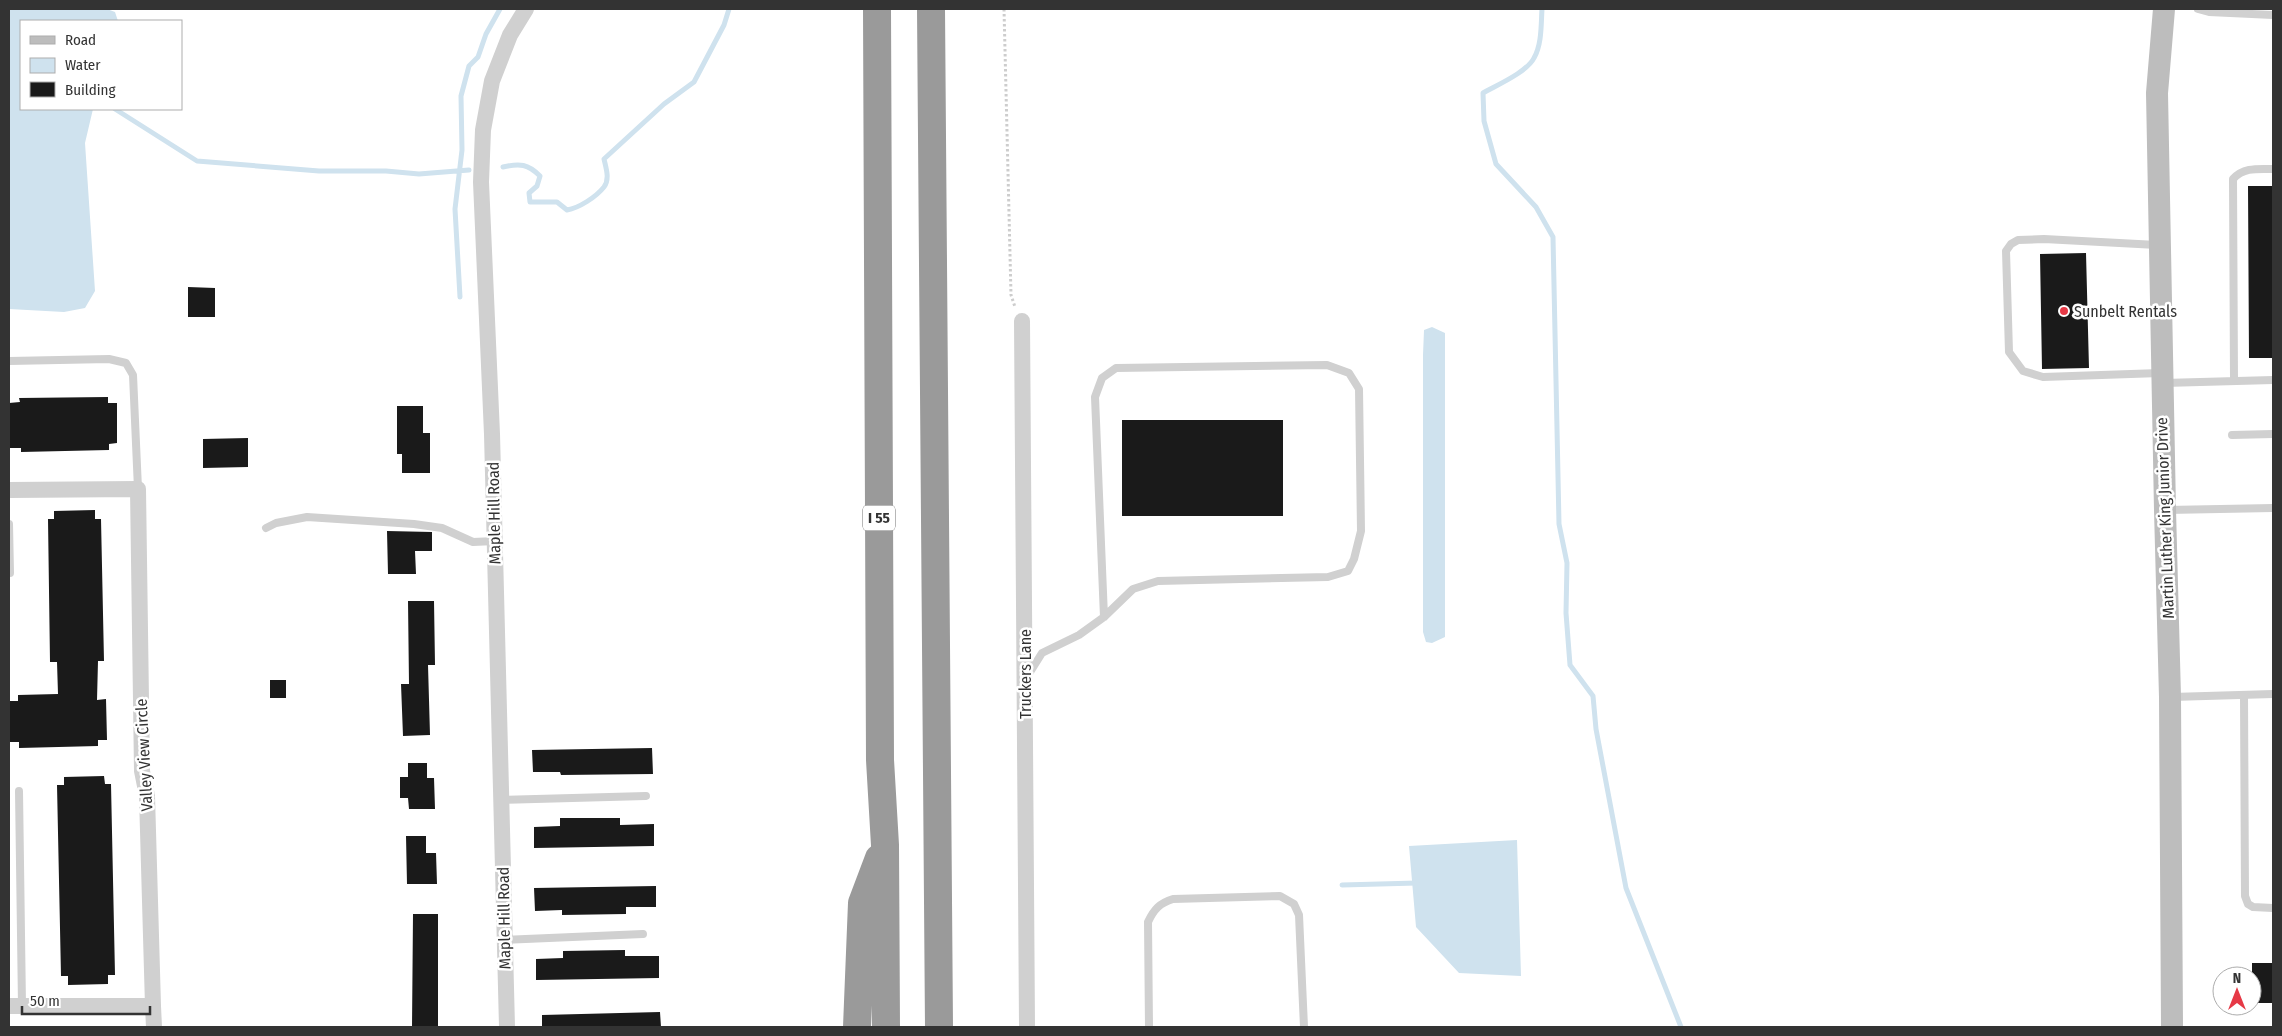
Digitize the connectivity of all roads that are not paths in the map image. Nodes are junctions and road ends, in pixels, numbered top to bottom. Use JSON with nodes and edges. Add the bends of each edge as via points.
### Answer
{"nodes":[{"id":1,"x":526,"y":9,"type":"edge"},
{"id":2,"x":877,"y":9,"type":"edge"},
{"id":3,"x":932,"y":9,"type":"edge"},
{"id":4,"x":2164,"y":9,"type":"edge"},
{"id":5,"x":2198,"y":9,"type":"edge"},
{"id":6,"x":2273,"y":15,"type":"edge"},
{"id":7,"x":2273,"y":169,"type":"edge"},
{"id":8,"x":2160,"y":245,"type":"junction"},
{"id":9,"x":1022,"y":321,"type":"road end"},
{"id":10,"x":9,"y":361,"type":"edge"},
{"id":11,"x":2162,"y":378,"type":"junction"},
{"id":12,"x":2273,"y":380,"type":"edge"},
{"id":13,"x":2234,"y":382,"type":"junction"},
{"id":14,"x":2273,"y":434,"type":"edge"},
{"id":15,"x":2232,"y":435,"type":"dead end"},
{"id":16,"x":138,"y":488,"type":"junction"},
{"id":17,"x":9,"y":490,"type":"edge"},
{"id":18,"x":2273,"y":508,"type":"edge"},
{"id":19,"x":2164,"y":510,"type":"junction"},
{"id":20,"x":9,"y":524,"type":"edge"},
{"id":21,"x":266,"y":528,"type":"dead end"},
{"id":22,"x":495,"y":541,"type":"junction"},
{"id":23,"x":10,"y":573,"type":"edge"},
{"id":24,"x":1104,"y":617,"type":"junction"},
{"id":25,"x":1025,"y":681,"type":"junction"},
{"id":26,"x":2273,"y":694,"type":"edge"},
{"id":27,"x":2244,"y":695,"type":"junction"},
{"id":28,"x":2170,"y":697,"type":"junction"},
{"id":29,"x":19,"y":791,"type":"dead end"},
{"id":30,"x":646,"y":796,"type":"dead end"},
{"id":31,"x":501,"y":800,"type":"junction"},
{"id":32,"x":884,"y":845,"type":"junction"},
{"id":33,"x":2273,"y":908,"type":"edge"},
{"id":34,"x":643,"y":934,"type":"dead end"},
{"id":35,"x":505,"y":940,"type":"junction"},
{"id":36,"x":15,"y":1006,"type":"edge"},
{"id":37,"x":153,"y":1006,"type":"junction"},
{"id":38,"x":154,"y":1027,"type":"edge"},
{"id":39,"x":507,"y":1027,"type":"edge"},
{"id":40,"x":857,"y":1027,"type":"edge"},
{"id":41,"x":886,"y":1027,"type":"edge"},
{"id":42,"x":939,"y":1027,"type":"edge"},
{"id":43,"x":1027,"y":1027,"type":"edge"},
{"id":44,"x":1149,"y":1027,"type":"edge"},
{"id":45,"x":1304,"y":1027,"type":"edge"},
{"id":46,"x":2172,"y":1027,"type":"edge"}],
"edges":[{"from":1,"to":22,"type":"street","name":"Maple Hill Road","via":[[499,60],[482,130],[481,182]]},
{"from":2,"to":32,"type":"highway","number":"I 55","via":[[880,750]]},
{"from":3,"to":42,"type":"highway"},
{"from":4,"to":8,"type":"main road","name":"Martin Luther King Junior Drive","via":[[2157,93]]},
{"from":5,"to":6,"type":"lane"},
{"from":7,"to":13,"type":"lane","via":[[2248,169],[2233,179]]},
{"from":8,"to":11,"type":"main road","name":"Martin Luther King Junior Drive"},
{"from":8,"to":11,"type":"lane","via":[[2018,240],[2006,251],[2009,352],[2022,371],[2043,377]]},
{"from":9,"to":25,"type":"street","name":"Truckers Lane"},
{"from":10,"to":16,"type":"lane","via":[[109,359],[126,363],[134,375]]},
{"from":11,"to":13,"type":"lane"},
{"from":11,"to":19,"type":"main road","name":"Martin Luther King Junior Drive"},
{"from":12,"to":13,"type":"lane"},
{"from":14,"to":15,"type":"lane"},
{"from":16,"to":17,"type":"street"},
{"from":16,"to":37,"type":"street","name":"Valley View Circle","via":[[142,771],[147,796]]},
{"from":18,"to":19,"type":"lane"},
{"from":19,"to":28,"type":"main road","name":"Martin Luther King Junior Drive"},
{"from":20,"to":23,"type":"lane"},
{"from":21,"to":22,"type":"lane","via":[[307,518],[326,519],[414,524],[442,528],[473,542]]},
{"from":22,"to":31,"type":"street","name":"Maple Hill Road"},
{"from":24,"to":24,"type":"lane","via":[[1133,589],[1158,581],[1328,577],[1348,571],[1361,531],[1359,389],[1349,373],[1327,365],[1116,368],[1102,378],[1095,397]]},
{"from":24,"to":25,"type":"lane","via":[[1079,635],[1042,653]]},
{"from":25,"to":43,"type":"street","name":"Truckers Lane"},
{"from":26,"to":27,"type":"lane"},
{"from":27,"to":28,"type":"lane"},
{"from":27,"to":33,"type":"lane","via":[[2245,896],[2253,907]]},
{"from":28,"to":46,"type":"main road","name":"Martin Luther King Junior Drive"},
{"from":29,"to":36,"type":"lane"},
{"from":30,"to":31,"type":"lane"},
{"from":31,"to":35,"type":"street","name":"Maple Hill Road"},
{"from":32,"to":40,"type":"highway","via":[[862,902]]},
{"from":32,"to":41,"type":"highway","number":"I 55"},
{"from":34,"to":35,"type":"lane"},
{"from":35,"to":39,"type":"street","name":"Maple Hill Road"},
{"from":36,"to":37,"type":"street"},
{"from":37,"to":38,"type":"street","name":"Valley View Circle"},
{"from":44,"to":45,"type":"lane","via":[[1148,922],[1153,911],[1163,902],[1173,899],[1280,896],[1294,904],[1300,915]]}]}
